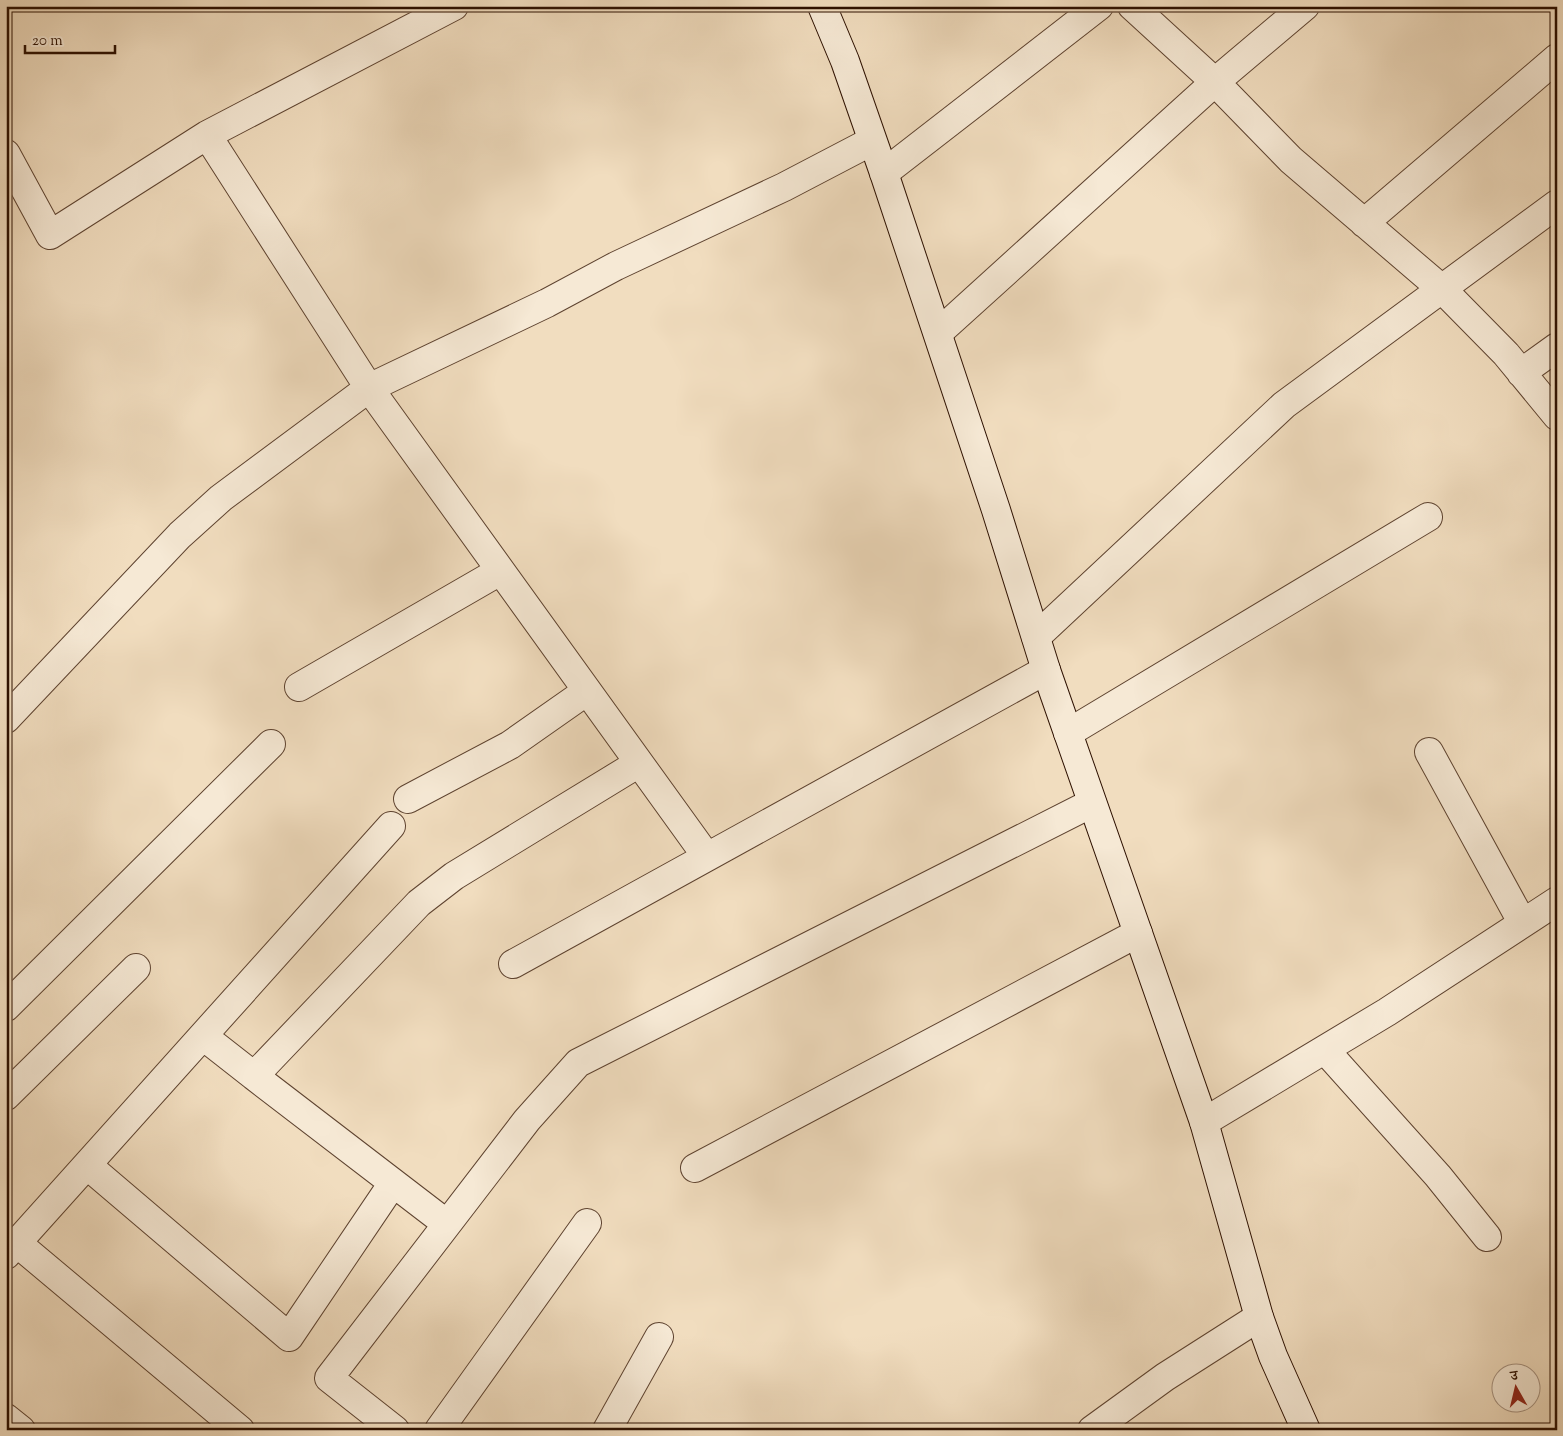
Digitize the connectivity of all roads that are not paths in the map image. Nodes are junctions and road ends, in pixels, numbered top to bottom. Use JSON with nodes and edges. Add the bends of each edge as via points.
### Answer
{"nodes":[{"id":1,"x":454,"y":6,"type":"edge"},
{"id":2,"x":822,"y":6,"type":"edge"},
{"id":3,"x":1099,"y":6,"type":"edge"},
{"id":4,"x":1132,"y":6,"type":"edge"},
{"id":5,"x":1305,"y":6,"type":"edge"},
{"id":6,"x":1557,"y":58,"type":"edge"},
{"id":7,"x":1215,"y":82,"type":"junction"},
{"id":8,"x":207,"y":135,"type":"junction"},
{"id":9,"x":872,"y":141,"type":"junction"},
{"id":10,"x":6,"y":154,"type":"edge"},
{"id":11,"x":884,"y":173,"type":"junction"},
{"id":12,"x":1557,"y":204,"type":"edge"},
{"id":13,"x":1364,"y":223,"type":"junction"},
{"id":14,"x":1443,"y":290,"type":"junction"},
{"id":15,"x":938,"y":333,"type":"junction"},
{"id":16,"x":1557,"y":347,"type":"edge"},
{"id":17,"x":1521,"y":373,"type":"junction"},
{"id":18,"x":369,"y":388,"type":"junction"},
{"id":19,"x":1557,"y":416,"type":"edge"},
{"id":20,"x":1428,"y":517,"type":"dead end"},
{"id":21,"x":500,"y":571,"type":"junction"},
{"id":22,"x":1036,"y":637,"type":"junction"},
{"id":23,"x":1046,"y":670,"type":"junction"},
{"id":24,"x":299,"y":687,"type":"dead end"},
{"id":25,"x":587,"y":691,"type":"junction"},
{"id":26,"x":6,"y":719,"type":"edge"},
{"id":27,"x":1068,"y":733,"type":"junction"},
{"id":28,"x":271,"y":744,"type":"dead end"},
{"id":29,"x":1429,"y":752,"type":"dead end"},
{"id":30,"x":639,"y":763,"type":"junction"},
{"id":31,"x":408,"y":799,"type":"dead end"},
{"id":32,"x":1092,"y":803,"type":"junction"},
{"id":33,"x":391,"y":826,"type":"dead end"},
{"id":34,"x":707,"y":857,"type":"junction"},
{"id":35,"x":1557,"y":901,"type":"edge"},
{"id":36,"x":1522,"y":922,"type":"junction"},
{"id":37,"x":1138,"y":934,"type":"junction"},
{"id":38,"x":513,"y":964,"type":"dead end"},
{"id":39,"x":136,"y":968,"type":"dead end"},
{"id":40,"x":6,"y":1007,"type":"edge"},
{"id":41,"x":204,"y":1036,"type":"junction"},
{"id":42,"x":1325,"y":1050,"type":"junction"},
{"id":43,"x":254,"y":1076,"type":"junction"},
{"id":44,"x":6,"y":1096,"type":"edge"},
{"id":45,"x":1204,"y":1122,"type":"junction"},
{"id":46,"x":87,"y":1166,"type":"junction"},
{"id":47,"x":695,"y":1168,"type":"dead end"},
{"id":48,"x":393,"y":1183,"type":"junction"},
{"id":49,"x":587,"y":1223,"type":"dead end"},
{"id":50,"x":447,"y":1224,"type":"junction"},
{"id":51,"x":1487,"y":1237,"type":"dead end"},
{"id":52,"x":12,"y":1249,"type":"edge"},
{"id":53,"x":1259,"y":1317,"type":"junction"},
{"id":54,"x":659,"y":1337,"type":"dead end"},
{"id":55,"x":6,"y":1418,"type":"edge"},
{"id":56,"x":21,"y":1430,"type":"edge"},
{"id":57,"x":240,"y":1430,"type":"edge"},
{"id":58,"x":395,"y":1430,"type":"edge"},
{"id":59,"x":438,"y":1430,"type":"edge"},
{"id":60,"x":607,"y":1430,"type":"edge"},
{"id":61,"x":1092,"y":1430,"type":"edge"},
{"id":62,"x":1306,"y":1430,"type":"edge"}],
"edges":[{"from":1,"to":8,"type":"street"},
{"from":2,"to":9,"type":"street"},
{"from":3,"to":11,"type":"street"},
{"from":4,"to":7,"type":"street"},
{"from":5,"to":7,"type":"street"},
{"from":6,"to":13,"type":"street"},
{"from":7,"to":13,"type":"street","via":[[1291,160]]},
{"from":7,"to":15,"type":"street"},
{"from":8,"to":10,"type":"street","via":[[50,234]]},
{"from":8,"to":18,"type":"street"},
{"from":9,"to":11,"type":"street"},
{"from":9,"to":18,"type":"street","via":[[784,187]]},
{"from":11,"to":15,"type":"street"},
{"from":12,"to":14,"type":"street"},
{"from":13,"to":14,"type":"street"},
{"from":14,"to":17,"type":"street"},
{"from":14,"to":22,"type":"street","via":[[1284,405]]},
{"from":15,"to":22,"type":"street"},
{"from":16,"to":17,"type":"street"},
{"from":17,"to":19,"type":"street"},
{"from":18,"to":21,"type":"street"},
{"from":18,"to":26,"type":"street","via":[[221,498],[180,535]]},
{"from":20,"to":27,"type":"street"},
{"from":21,"to":24,"type":"street"},
{"from":21,"to":25,"type":"street"},
{"from":22,"to":23,"type":"street"},
{"from":23,"to":27,"type":"street"},
{"from":23,"to":34,"type":"street"},
{"from":25,"to":30,"type":"street"},
{"from":25,"to":31,"type":"street","via":[[510,745]]},
{"from":27,"to":32,"type":"street"},
{"from":28,"to":40,"type":"street"},
{"from":29,"to":36,"type":"street"},
{"from":30,"to":34,"type":"street"},
{"from":30,"to":43,"type":"street","via":[[454,876],[419,903]]},
{"from":32,"to":37,"type":"street"},
{"from":32,"to":50,"type":"street","via":[[578,1063]]},
{"from":33,"to":41,"type":"street"},
{"from":34,"to":38,"type":"street"},
{"from":35,"to":36,"type":"street"},
{"from":36,"to":42,"type":"street"},
{"from":37,"to":45,"type":"street"},
{"from":37,"to":47,"type":"street"},
{"from":39,"to":44,"type":"street"},
{"from":41,"to":43,"type":"street"},
{"from":41,"to":46,"type":"street"},
{"from":42,"to":45,"type":"street"},
{"from":42,"to":51,"type":"street","via":[[1438,1176]]},
{"from":43,"to":48,"type":"street"},
{"from":45,"to":53,"type":"street"},
{"from":46,"to":48,"type":"street","via":[[289,1337]]},
{"from":46,"to":52,"type":"street"},
{"from":48,"to":50,"type":"street"},
{"from":49,"to":59,"type":"street"},
{"from":50,"to":58,"type":"street","via":[[328,1378]]},
{"from":52,"to":57,"type":"street"},
{"from":53,"to":61,"type":"street","via":[[1165,1377]]},
{"from":53,"to":62,"type":"street"},
{"from":54,"to":60,"type":"street"},
{"from":55,"to":56,"type":"street"}]}
